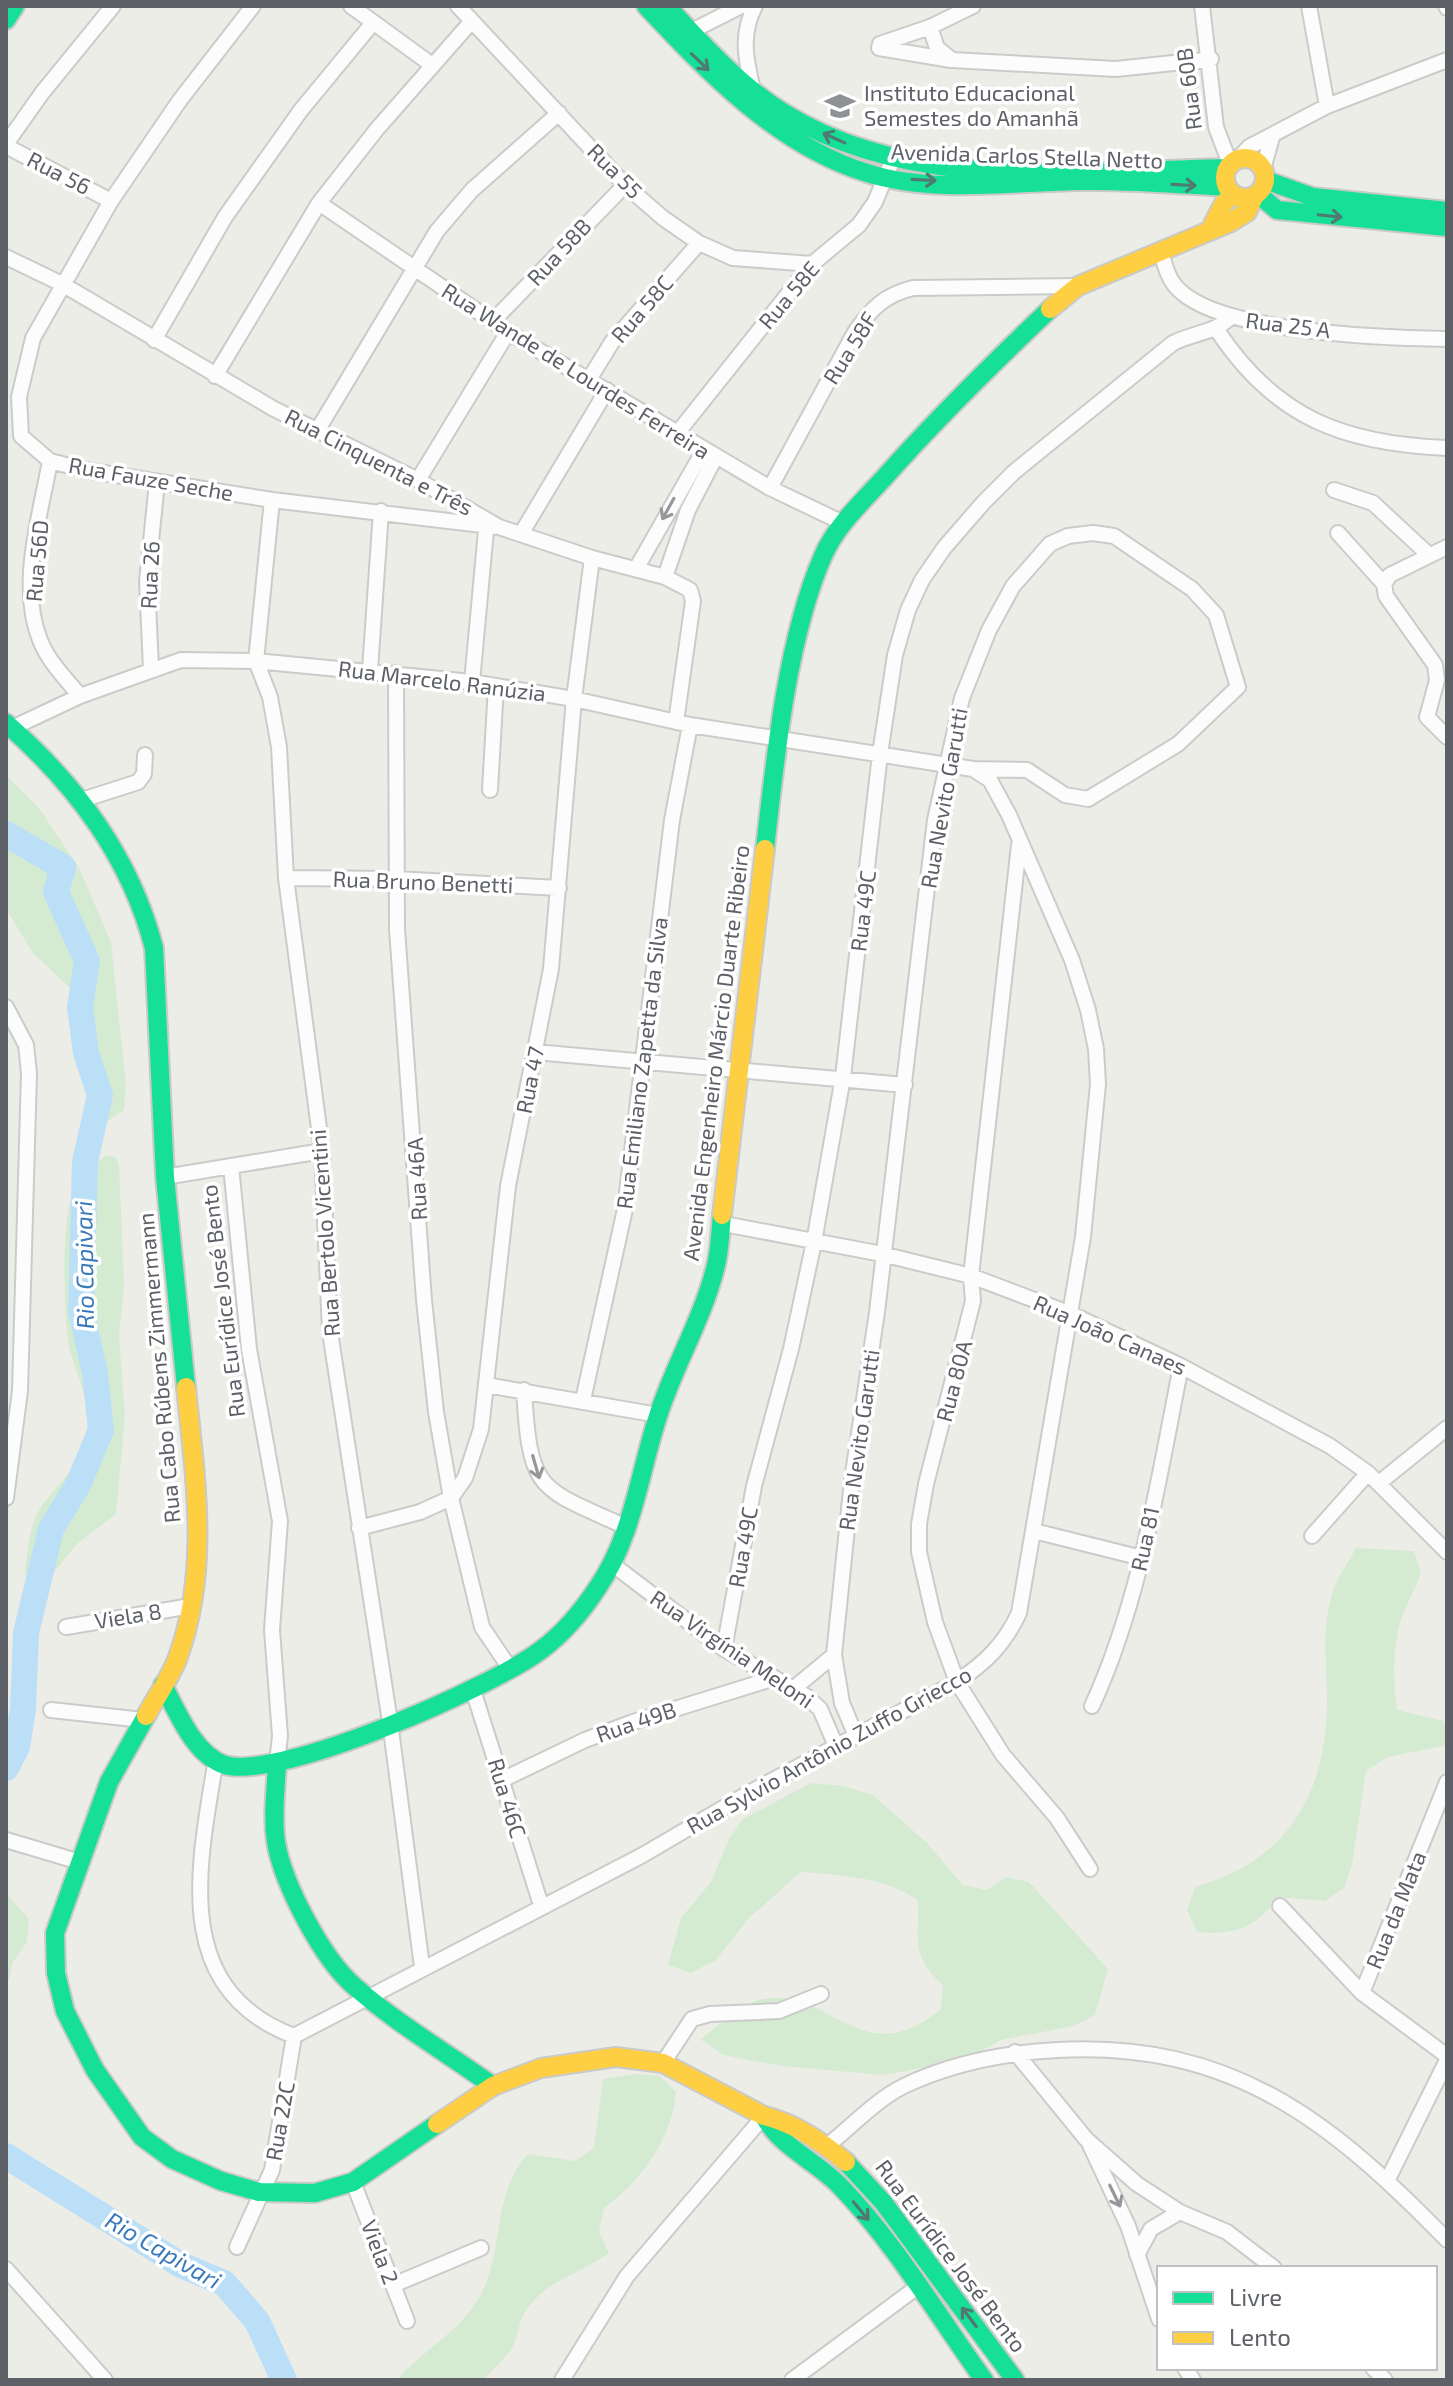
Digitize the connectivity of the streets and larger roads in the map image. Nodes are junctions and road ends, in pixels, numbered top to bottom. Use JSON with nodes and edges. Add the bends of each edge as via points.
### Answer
{"nodes":[{"id":1,"x":15,"y":6,"type":"edge"},
{"id":2,"x":113,"y":6,"type":"edge"},
{"id":3,"x":253,"y":6,"type":"edge"},
{"id":4,"x":351,"y":6,"type":"edge"},
{"id":5,"x":458,"y":6,"type":"edge"},
{"id":6,"x":646,"y":6,"type":"edge"},
{"id":7,"x":667,"y":6,"type":"edge"},
{"id":8,"x":741,"y":6,"type":"edge"},
{"id":9,"x":755,"y":6,"type":"edge"},
{"id":10,"x":973,"y":6,"type":"edge"},
{"id":11,"x":1202,"y":6,"type":"edge"},
{"id":12,"x":1309,"y":6,"type":"edge"},
{"id":13,"x":6,"y":20,"type":"edge"},
{"id":14,"x":471,"y":22,"type":"junction"},
{"id":15,"x":372,"y":24,"type":"junction"},
{"id":16,"x":932,"y":33,"type":"junction"},
{"id":17,"x":683,"y":35,"type":"junction"},
{"id":18,"x":1211,"y":59,"type":"junction"},
{"id":19,"x":952,"y":60,"type":"junction"},
{"id":20,"x":1447,"y":60,"type":"edge"},
{"id":21,"x":432,"y":65,"type":"junction"},
{"id":22,"x":753,"y":90,"type":"junction"},
{"id":23,"x":1327,"y":106,"type":"junction"},
{"id":24,"x":559,"y":113,"type":"junction"},
{"id":25,"x":1272,"y":137,"type":"junction"},
{"id":26,"x":6,"y":145,"type":"edge"},
{"id":27,"x":893,"y":159,"type":"junction"},
{"id":28,"x":1231,"y":175,"type":"junction"},
{"id":29,"x":888,"y":177,"type":"junction"},
{"id":30,"x":625,"y":185,"type":"junction"},
{"id":31,"x":1260,"y":185,"type":"junction"},
{"id":32,"x":111,"y":201,"type":"junction"},
{"id":33,"x":319,"y":203,"type":"junction"},
{"id":34,"x":1447,"y":211,"type":"edge"},
{"id":35,"x":1447,"y":227,"type":"edge"},
{"id":36,"x":1210,"y":230,"type":"junction"},
{"id":37,"x":699,"y":243,"type":"junction"},
{"id":38,"x":1161,"y":252,"type":"junction"},
{"id":39,"x":6,"y":257,"type":"edge"},
{"id":40,"x":812,"y":264,"type":"junction"},
{"id":41,"x":415,"y":271,"type":"junction"},
{"id":42,"x":62,"y":284,"type":"junction"},
{"id":43,"x":1078,"y":286,"type":"junction"},
{"id":44,"x":1231,"y":317,"type":"junction"},
{"id":45,"x":493,"y":321,"type":"junction"},
{"id":46,"x":1217,"y":330,"type":"junction"},
{"id":47,"x":508,"y":332,"type":"junction"},
{"id":48,"x":1447,"y":339,"type":"edge"},
{"id":49,"x":154,"y":340,"type":"junction"},
{"id":50,"x":215,"y":376,"type":"junction"},
{"id":51,"x":590,"y":378,"type":"junction"},
{"id":52,"x":607,"y":390,"type":"junction"},
{"id":53,"x":317,"y":431,"type":"junction"},
{"id":54,"x":679,"y":431,"type":"junction"},
{"id":55,"x":1447,"y":448,"type":"edge"},
{"id":56,"x":710,"y":453,"type":"junction"},
{"id":57,"x":50,"y":461,"type":"junction"},
{"id":58,"x":418,"y":480,"type":"junction"},
{"id":59,"x":157,"y":482,"type":"junction"},
{"id":60,"x":770,"y":488,"type":"junction"},
{"id":61,"x":1334,"y":490,"type":"dead end"},
{"id":62,"x":439,"y":491,"type":"junction"},
{"id":63,"x":272,"y":500,"type":"junction"},
{"id":64,"x":381,"y":511,"type":"junction"},
{"id":65,"x":432,"y":519,"type":"junction"},
{"id":66,"x":843,"y":523,"type":"junction"},
{"id":67,"x":491,"y":524,"type":"junction"},
{"id":68,"x":1338,"y":533,"type":"dead end"},
{"id":69,"x":521,"y":534,"type":"junction"},
{"id":70,"x":1447,"y":547,"type":"edge"},
{"id":71,"x":1429,"y":555,"type":"junction"},
{"id":72,"x":592,"y":558,"type":"junction"},
{"id":73,"x":636,"y":569,"type":"junction"},
{"id":74,"x":665,"y":577,"type":"junction"},
{"id":75,"x":1384,"y":584,"type":"junction"},
{"id":76,"x":691,"y":615,"type":"joint"},
{"id":77,"x":256,"y":661,"type":"junction"},
{"id":78,"x":151,"y":669,"type":"junction"},
{"id":79,"x":370,"y":670,"type":"junction"},
{"id":80,"x":396,"y":673,"type":"junction"},
{"id":81,"x":472,"y":682,"type":"junction"},
{"id":82,"x":496,"y":686,"type":"junction"},
{"id":83,"x":80,"y":696,"type":"junction"},
{"id":84,"x":574,"y":699,"type":"junction"},
{"id":85,"x":683,"y":723,"type":"junction"},
{"id":86,"x":9,"y":726,"type":"edge"},
{"id":87,"x":1447,"y":737,"type":"edge"},
{"id":88,"x":778,"y":738,"type":"junction"},
{"id":89,"x":880,"y":754,"type":"junction"},
{"id":90,"x":145,"y":755,"type":"dead end"},
{"id":91,"x":946,"y":762,"type":"junction"},
{"id":92,"x":973,"y":769,"type":"junction"},
{"id":93,"x":490,"y":790,"type":"dead end"},
{"id":94,"x":82,"y":800,"type":"junction"},
{"id":95,"x":1019,"y":845,"type":"junction"},
{"id":96,"x":286,"y":878,"type":"junction"},
{"id":97,"x":396,"y":879,"type":"junction"},
{"id":98,"x":559,"y":888,"type":"junction"},
{"id":99,"x":6,"y":1007,"type":"edge"},
{"id":100,"x":535,"y":1052,"type":"junction"},
{"id":101,"x":642,"y":1063,"type":"junction"},
{"id":102,"x":739,"y":1071,"type":"junction"},
{"id":103,"x":843,"y":1077,"type":"junction"},
{"id":104,"x":905,"y":1085,"type":"junction"},
{"id":105,"x":322,"y":1151,"type":"junction"},
{"id":106,"x":231,"y":1166,"type":"junction"},
{"id":107,"x":165,"y":1177,"type":"junction"},
{"id":108,"x":724,"y":1224,"type":"junction"},
{"id":109,"x":814,"y":1242,"type":"junction"},
{"id":110,"x":882,"y":1254,"type":"junction"},
{"id":111,"x":971,"y":1276,"type":"junction"},
{"id":112,"x":1071,"y":1314,"type":"junction"},
{"id":113,"x":1181,"y":1366,"type":"junction"},
{"id":114,"x":486,"y":1385,"type":"junction"},
{"id":115,"x":524,"y":1390,"type":"junction"},
{"id":116,"x":583,"y":1400,"type":"junction"},
{"id":117,"x":658,"y":1415,"type":"junction"},
{"id":118,"x":1447,"y":1428,"type":"edge"},
{"id":119,"x":1374,"y":1478,"type":"junction"},
{"id":120,"x":6,"y":1498,"type":"edge"},
{"id":121,"x":451,"y":1498,"type":"junction"},
{"id":122,"x":626,"y":1527,"type":"junction"},
{"id":123,"x":359,"y":1528,"type":"junction"},
{"id":124,"x":1034,"y":1531,"type":"junction"},
{"id":125,"x":1312,"y":1536,"type":"dead end"},
{"id":126,"x":1447,"y":1552,"type":"edge"},
{"id":127,"x":1142,"y":1558,"type":"junction"},
{"id":128,"x":612,"y":1564,"type":"junction"},
{"id":129,"x":191,"y":1606,"type":"junction"},
{"id":130,"x":66,"y":1627,"type":"dead end"},
{"id":131,"x":724,"y":1649,"type":"junction"},
{"id":132,"x":834,"y":1655,"type":"junction"},
{"id":133,"x":511,"y":1670,"type":"junction"},
{"id":134,"x":775,"y":1678,"type":"junction"},
{"id":135,"x":957,"y":1682,"type":"junction"},
{"id":136,"x":163,"y":1685,"type":"junction"},
{"id":137,"x":793,"y":1689,"type":"junction"},
{"id":138,"x":473,"y":1690,"type":"junction"},
{"id":139,"x":1092,"y":1706,"type":"dead end"},
{"id":140,"x":51,"y":1710,"type":"dead end"},
{"id":141,"x":143,"y":1720,"type":"junction"},
{"id":142,"x":390,"y":1722,"type":"junction"},
{"id":143,"x":856,"y":1736,"type":"junction"},
{"id":144,"x":836,"y":1746,"type":"junction"},
{"id":145,"x":216,"y":1759,"type":"junction"},
{"id":146,"x":277,"y":1763,"type":"junction"},
{"id":147,"x":502,"y":1780,"type":"junction"},
{"id":148,"x":1447,"y":1782,"type":"edge"},
{"id":149,"x":1444,"y":1800,"type":"edge"},
{"id":150,"x":6,"y":1840,"type":"edge"},
{"id":151,"x":80,"y":1862,"type":"junction"},
{"id":152,"x":1090,"y":1869,"type":"dead end"},
{"id":153,"x":541,"y":1905,"type":"junction"},
{"id":154,"x":1280,"y":1906,"type":"dead end"},
{"id":155,"x":422,"y":1967,"type":"junction"},
{"id":156,"x":1362,"y":1993,"type":"junction"},
{"id":157,"x":821,"y":1994,"type":"dead end"},
{"id":158,"x":368,"y":1996,"type":"junction"},
{"id":159,"x":294,"y":2036,"type":"junction"},
{"id":160,"x":1015,"y":2052,"type":"junction"},
{"id":161,"x":1447,"y":2058,"type":"edge"},
{"id":162,"x":663,"y":2063,"type":"junction"},
{"id":163,"x":493,"y":2086,"type":"junction"},
{"id":164,"x":764,"y":2116,"type":"junction"},
{"id":165,"x":1086,"y":2139,"type":"junction"},
{"id":166,"x":827,"y":2146,"type":"junction"},
{"id":167,"x":1388,"y":2179,"type":"junction"},
{"id":168,"x":353,"y":2182,"type":"junction"},
{"id":169,"x":259,"y":2192,"type":"junction"},
{"id":170,"x":1180,"y":2212,"type":"junction"},
{"id":171,"x":1447,"y":2240,"type":"edge"},
{"id":172,"x":237,"y":2247,"type":"dead end"},
{"id":173,"x":481,"y":2248,"type":"dead end"},
{"id":174,"x":1137,"y":2256,"type":"junction"},
{"id":175,"x":1271,"y":2266,"type":"edge"},
{"id":176,"x":6,"y":2269,"type":"edge"},
{"id":177,"x":393,"y":2285,"type":"junction"},
{"id":178,"x":916,"y":2288,"type":"junction"},
{"id":179,"x":1157,"y":2313,"type":"edge"},
{"id":180,"x":407,"y":2321,"type":"dead end"},
{"id":181,"x":105,"y":2380,"type":"edge"},
{"id":182,"x":562,"y":2380,"type":"edge"},
{"id":183,"x":792,"y":2380,"type":"edge"},
{"id":184,"x":984,"y":2380,"type":"edge"},
{"id":185,"x":1015,"y":2380,"type":"edge"}],
"edges":[{"from":1,"to":13,"type":"street"},
{"from":2,"to":26,"type":"street"},
{"from":3,"to":32,"type":"street","name":"Rua Fauze Seche"},
{"from":4,"to":15,"type":"street"},
{"from":5,"to":14,"type":"street","name":"Rua 55"},
{"from":6,"to":17,"type":"street","name":"Avenida Carlos Stella Netto"},
{"from":7,"to":17,"type":"street"},
{"from":8,"to":17,"type":"street"},
{"from":9,"to":22,"type":"street","via":[[745,36]]},
{"from":10,"to":16,"type":"street"},
{"from":11,"to":18,"type":"street","name":"Rua 60B"},
{"from":12,"to":23,"type":"street"},
{"from":14,"to":21,"type":"street"},
{"from":14,"to":24,"type":"street","name":"Rua 55"},
{"from":15,"to":21,"type":"street"},
{"from":15,"to":49,"type":"street","via":[[301,110],[225,217]]},
{"from":16,"to":19,"type":"street"},
{"from":16,"to":19,"type":"street","via":[[879,48]]},
{"from":17,"to":22,"type":"street"},
{"from":17,"to":29,"type":"street","name":"Avenida Carlos Stella Netto","one_way":true,"via":[[764,120],[797,142]]},
{"from":18,"to":19,"type":"street","via":[[1116,69]]},
{"from":18,"to":28,"type":"street","name":"Rua 60B","via":[[1216,127]]},
{"from":20,"to":23,"type":"street"},
{"from":21,"to":33,"type":"street"},
{"from":27,"to":22,"type":"street","one_way":true,"via":[[809,127]]},
{"from":23,"to":25,"type":"street"},
{"from":24,"to":30,"type":"street","name":"Rua 55"},
{"from":24,"to":41,"type":"street","via":[[472,190],[430,240]]},
{"from":25,"to":28,"type":"street","via":[[1249,147]]},
{"from":25,"to":31,"type":"street"},
{"from":26,"to":32,"type":"street","name":"Rua 56"},
{"from":27,"to":28,"type":"street"},
{"from":27,"to":29,"type":"street","name":"Rua 58E"},
{"from":29,"to":28,"type":"street","name":"Avenida Carlos Stella Netto","one_way":true},
{"from":28,"to":31,"type":"street","via":[[1243,199]]},
{"from":28,"to":31,"type":"street","via":[[1250,159]]},
{"from":28,"to":36,"type":"street"},
{"from":29,"to":40,"type":"street","name":"Rua 58E","via":[[859,225]]},
{"from":30,"to":37,"type":"street","name":"Rua 55"},
{"from":30,"to":45,"type":"street","name":"Rua 58B"},
{"from":31,"to":34,"type":"street","via":[[1313,197]]},
{"from":31,"to":35,"type":"street","one_way":true,"via":[[1277,210]]},
{"from":31,"to":36,"type":"street","name":"Avenida Engenheiro Márcio Duarte Ribeiro","via":[[1247,212]]},
{"from":32,"to":42,"type":"street","name":"Rua Fauze Seche"},
{"from":33,"to":41,"type":"street","name":"Rua Wande de Lourdes Ferreira"},
{"from":33,"to":50,"type":"street"},
{"from":36,"to":38,"type":"street","name":"Avenida Engenheiro Márcio Duarte Ribeiro"},
{"from":37,"to":40,"type":"street","name":"Rua 55","via":[[733,258]]},
{"from":37,"to":51,"type":"street","name":"Rua 58C","via":[[612,342]]},
{"from":38,"to":43,"type":"street","name":"Avenida Engenheiro Márcio Duarte Ribeiro"},
{"from":38,"to":44,"type":"street","name":"Rua 25 A","via":[[1172,283],[1182,293]]},
{"from":39,"to":42,"type":"street","name":"Rua Cinquenta e Três"},
{"from":40,"to":54,"type":"street","name":"Rua 58E"},
{"from":41,"to":45,"type":"street","name":"Rua Wande de Lourdes Ferreira"},
{"from":41,"to":53,"type":"street"},
{"from":42,"to":49,"type":"street","name":"Rua Cinquenta e Três"},
{"from":42,"to":57,"type":"street","name":"Rua Fauze Seche","via":[[33,338],[19,397],[21,436]]},
{"from":43,"to":60,"type":"street","name":"Rua 58F","via":[[913,288],[889,294],[855,332]]},
{"from":43,"to":66,"type":"street","name":"Avenida Engenheiro Márcio Duarte Ribeiro","via":[[959,394]]},
{"from":44,"to":46,"type":"street","name":"Rua 49C"},
{"from":44,"to":48,"type":"street","name":"Rua 25 A","via":[[1289,327]]},
{"from":45,"to":47,"type":"street","name":"Rua Wande de Lourdes Ferreira"},
{"from":46,"to":55,"type":"street","via":[[1259,384],[1310,421],[1358,439]]},
{"from":46,"to":89,"type":"street","name":"Rua 49C","via":[[1173,343],[1129,378],[1014,472],[944,548],[908,610],[895,655]]},
{"from":47,"to":51,"type":"street","name":"Rua Wande de Lourdes Ferreira"},
{"from":47,"to":58,"type":"street"},
{"from":49,"to":50,"type":"street","name":"Rua Cinquenta e Três"},
{"from":50,"to":53,"type":"street","name":"Rua Cinquenta e Três"},
{"from":51,"to":52,"type":"street","name":"Rua Wande de Lourdes Ferreira"},
{"from":52,"to":54,"type":"street","name":"Rua Wande de Lourdes Ferreira"},
{"from":52,"to":69,"type":"street"},
{"from":53,"to":58,"type":"street","name":"Rua Cinquenta e Três"},
{"from":54,"to":56,"type":"street","name":"Rua Wande de Lourdes Ferreira"},
{"from":56,"to":60,"type":"street","name":"Rua Wande de Lourdes Ferreira"},
{"from":56,"to":73,"type":"street","one_way":true},
{"from":56,"to":74,"type":"street"},
{"from":57,"to":59,"type":"street","name":"Rua Fauze Seche"},
{"from":57,"to":83,"type":"street","name":"Rua 56D","via":[[31,572],[32,613],[40,642]]},
{"from":58,"to":62,"type":"street","name":"Rua Cinquenta e Três"},
{"from":59,"to":63,"type":"street","name":"Rua Fauze Seche"},
{"from":59,"to":78,"type":"street","name":"Rua 26","via":[[147,581]]},
{"from":60,"to":66,"type":"street","name":"Rua Wande de Lourdes Ferreira"},
{"from":61,"to":71,"type":"street","via":[[1373,503]]},
{"from":62,"to":65,"type":"street"},
{"from":62,"to":67,"type":"street","name":"Rua Cinquenta e Três"},
{"from":63,"to":64,"type":"street","name":"Rua Fauze Seche"},
{"from":63,"to":77,"type":"street","name":"Rua Bertolo Vicentini"},
{"from":64,"to":65,"type":"street","name":"Rua Fauze Seche"},
{"from":64,"to":79,"type":"street"},
{"from":65,"to":67,"type":"street","name":"Rua Fauze Seche"},
{"from":66,"to":88,"type":"street","name":"Avenida Engenheiro Márcio Duarte Ribeiro","via":[[823,555],[813,587]]},
{"from":67,"to":69,"type":"street","name":"Rua Cinquenta e Três"},
{"from":67,"to":81,"type":"street"},
{"from":68,"to":75,"type":"street"},
{"from":69,"to":72,"type":"street","name":"Rua Cinquenta e Três"},
{"from":70,"to":71,"type":"street"},
{"from":71,"to":75,"type":"street","via":[[1390,575]]},
{"from":72,"to":73,"type":"street","name":"Rua Cinquenta e Três"},
{"from":72,"to":84,"type":"street","name":"Rua 47"},
{"from":73,"to":74,"type":"street","name":"Rua Cinquenta e Três"},
{"from":74,"to":76,"type":"street","name":"Rua Cinquenta e Três","via":[[690,590]]},
{"from":75,"to":87,"type":"street","via":[[1386,596],[1435,665],[1437,680],[1427,717]]},
{"from":76,"to":85,"type":"street","name":"Rua Emiliano Zapetta da Silva"},
{"from":77,"to":78,"type":"street","name":"Rua Marcelo Ranúzia","via":[[181,660]]},
{"from":77,"to":79,"type":"street","name":"Rua Marcelo Ranúzia"},
{"from":77,"to":96,"type":"street","name":"Rua Bertolo Vicentini","via":[[270,697],[279,747]]},
{"from":78,"to":83,"type":"street","name":"Rua Marcelo Ranúzia"},
{"from":79,"to":80,"type":"street","name":"Rua Marcelo Ranúzia"},
{"from":80,"to":81,"type":"street","name":"Rua Marcelo Ranúzia"},
{"from":80,"to":97,"type":"street","name":"Rua 46A"},
{"from":81,"to":82,"type":"street","name":"Rua Marcelo Ranúzia"},
{"from":82,"to":84,"type":"street","name":"Rua Marcelo Ranúzia"},
{"from":82,"to":93,"type":"street"},
{"from":83,"to":86,"type":"street","name":"Rua Marcelo Ranúzia"},
{"from":84,"to":85,"type":"street","name":"Rua Marcelo Ranúzia"},
{"from":84,"to":98,"type":"street","name":"Rua 47"},
{"from":85,"to":88,"type":"street","name":"Rua Marcelo Ranúzia"},
{"from":85,"to":101,"type":"street","name":"Rua Emiliano Zapetta da Silva"},
{"from":86,"to":94,"type":"street","name":"Rua Cabo Rúbens Zimmermann"},
{"from":88,"to":89,"type":"street","name":"Rua Marcelo Ranúzia"},
{"from":88,"to":102,"type":"street","name":"Avenida Engenheiro Márcio Duarte Ribeiro"},
{"from":89,"to":91,"type":"street"},
{"from":89,"to":103,"type":"street","name":"Rua 49C"},
{"from":90,"to":94,"type":"street","via":[[138,782]]},
{"from":91,"to":92,"type":"street"},
{"from":91,"to":92,"type":"street","name":"Rua Nevito Garutti","via":[[962,698],[989,630],[1013,586],[1050,544],[1068,536],[1114,536],[1192,589],[1216,615],[1238,687],[1178,744],[1137,770],[1097,795],[1078,799],[1027,770]]},
{"from":91,"to":104,"type":"street","name":"Rua Nevito Garutti"},
{"from":92,"to":95,"type":"street","name":"Rua Sylvio Antônio Zuffo Griecco","via":[[990,780]]},
{"from":94,"to":107,"type":"street","name":"Rua Cabo Rúbens Zimmermann","via":[[148,918],[154,948]]},
{"from":95,"to":111,"type":"street","name":"Rua 80A"},
{"from":95,"to":112,"type":"street","name":"Rua Sylvio Antônio Zuffo Griecco","via":[[1072,960],[1096,1049],[1092,1155]]},
{"from":96,"to":97,"type":"street","name":"Rua Bruno Benetti"},
{"from":96,"to":105,"type":"street","name":"Rua Bertolo Vicentini"},
{"from":97,"to":98,"type":"street","name":"Rua Bruno Benetti"},
{"from":97,"to":121,"type":"street","name":"Rua 46A","via":[[424,1300]]},
{"from":98,"to":100,"type":"street","name":"Rua 47"},
{"from":99,"to":120,"type":"street","via":[[26,1045],[29,1073],[20,1391]]},
{"from":100,"to":101,"type":"street"},
{"from":100,"to":114,"type":"street","name":"Rua 47","via":[[508,1186]]},
{"from":101,"to":102,"type":"street"},
{"from":101,"to":116,"type":"street","name":"Rua Emiliano Zapetta da Silva","via":[[625,1209]]},
{"from":102,"to":103,"type":"street"},
{"from":102,"to":108,"type":"street","name":"Avenida Engenheiro Márcio Duarte Ribeiro"},
{"from":103,"to":104,"type":"street"},
{"from":103,"to":109,"type":"street","name":"Rua 49C"},
{"from":104,"to":110,"type":"street","name":"Rua Nevito Garutti"},
{"from":105,"to":106,"type":"street"},
{"from":105,"to":123,"type":"street","name":"Rua Bertolo Vicentini","via":[[330,1332]]},
{"from":106,"to":107,"type":"street"},
{"from":106,"to":146,"type":"street","name":"Rua Eurídice José Bento","via":[[249,1349],[280,1521],[272,1630],[280,1736]]},
{"from":107,"to":129,"type":"street","name":"Rua Cabo Rúbens Zimmermann","via":[[197,1475],[200,1525]]},
{"from":108,"to":109,"type":"street","name":"Rua João Canaes"},
{"from":108,"to":117,"type":"street","name":"Avenida Engenheiro Márcio Duarte Ribeiro","via":[[706,1301]]},
{"from":109,"to":110,"type":"street","name":"Rua João Canaes"},
{"from":109,"to":131,"type":"street","name":"Rua 49C","via":[[754,1486]]},
{"from":110,"to":111,"type":"street","name":"Rua João Canaes"},
{"from":110,"to":132,"type":"street","name":"Rua Nevito Garutti"},
{"from":111,"to":112,"type":"street","name":"Rua João Canaes"},
{"from":111,"to":135,"type":"street","name":"Rua 80A","via":[[968,1328],[919,1524],[919,1552],[935,1622]]},
{"from":112,"to":113,"type":"street","name":"Rua João Canaes"},
{"from":112,"to":124,"type":"street","name":"Rua Sylvio Antônio Zuffo Griecco"},
{"from":113,"to":119,"type":"street","name":"Rua João Canaes","via":[[1330,1446]]},
{"from":113,"to":127,"type":"street","name":"Rua 81"},
{"from":114,"to":115,"type":"street"},
{"from":114,"to":121,"type":"street","name":"Rua 47","via":[[474,1456]]},
{"from":115,"to":116,"type":"street"},
{"from":115,"to":122,"type":"street","one_way":true,"via":[[540,1480],[552,1493]]},
{"from":116,"to":117,"type":"street"},
{"from":117,"to":122,"type":"street","name":"Avenida Engenheiro Márcio Duarte Ribeiro"},
{"from":118,"to":119,"type":"street"},
{"from":119,"to":125,"type":"street"},
{"from":119,"to":126,"type":"street","name":"Rua João Canaes"},
{"from":121,"to":123,"type":"street"},
{"from":121,"to":133,"type":"street","name":"Rua 46A","via":[[482,1627]]},
{"from":122,"to":128,"type":"street","name":"Avenida Engenheiro Márcio Duarte Ribeiro"},
{"from":123,"to":142,"type":"street","name":"Rua Bertolo Vicentini"},
{"from":124,"to":127,"type":"street"},
{"from":124,"to":135,"type":"street","name":"Rua Sylvio Antônio Zuffo Griecco","via":[[1019,1613],[1010,1632],[986,1662]]},
{"from":127,"to":139,"type":"street","name":"Rua 81","via":[[1124,1626]]},
{"from":128,"to":131,"type":"street","name":"Rua Virgínia Meloni"},
{"from":128,"to":133,"type":"street","name":"Avenida Engenheiro Márcio Duarte Ribeiro","via":[[571,1621],[541,1651]]},
{"from":129,"to":130,"type":"street","name":"Viela 8"},
{"from":129,"to":136,"type":"street","name":"Rua Cabo Rúbens Zimmermann","via":[[178,1658]]},
{"from":131,"to":134,"type":"street","name":"Rua Virgínia Meloni"},
{"from":132,"to":137,"type":"street"},
{"from":132,"to":143,"type":"street","name":"Rua Nevito Garutti","via":[[842,1703]]},
{"from":133,"to":138,"type":"street","name":"Avenida Engenheiro Márcio Duarte Ribeiro"},
{"from":134,"to":137,"type":"street","name":"Rua Virgínia Meloni"},
{"from":134,"to":147,"type":"street","name":"Rua 49B","via":[[621,1726]]},
{"from":135,"to":143,"type":"street","name":"Rua Sylvio Antônio Zuffo Griecco"},
{"from":135,"to":152,"type":"street","name":"Rua 80A","via":[[1003,1755],[1057,1818]]},
{"from":136,"to":141,"type":"street","name":"Rua Cabo Rúbens Zimmermann"},
{"from":136,"to":145,"type":"street","via":[[185,1726]]},
{"from":137,"to":144,"type":"street","name":"Rua Virgínia Meloni","via":[[820,1709]]},
{"from":138,"to":142,"type":"street","name":"Avenida Engenheiro Márcio Duarte Ribeiro"},
{"from":138,"to":147,"type":"street","name":"Rua 46C"},
{"from":140,"to":141,"type":"street"},
{"from":141,"to":151,"type":"street","name":"Rua Cabo Rúbens Zimmermann","via":[[109,1782]]},
{"from":142,"to":146,"type":"street","name":"Avenida Engenheiro Márcio Duarte Ribeiro"},
{"from":142,"to":155,"type":"street","name":"Rua Bertolo Vicentini"},
{"from":143,"to":144,"type":"street","name":"Rua Sylvio Antônio Zuffo Griecco"},
{"from":144,"to":153,"type":"street","name":"Rua Sylvio Antônio Zuffo Griecco","via":[[641,1856]]},
{"from":145,"to":146,"type":"street","name":"Avenida Engenheiro Márcio Duarte Ribeiro","via":[[237,1767]]},
{"from":145,"to":159,"type":"street","via":[[200,1859],[202,1928],[224,1986],[242,2009]]},
{"from":146,"to":158,"type":"street","via":[[275,1823],[281,1862],[334,1963]]},
{"from":147,"to":153,"type":"street","name":"Rua 46C"},
{"from":148,"to":149,"type":"street","name":"Rua da Mata"},
{"from":149,"to":156,"type":"street","name":"Rua da Mata"},
{"from":150,"to":151,"type":"street"},
{"from":151,"to":169,"type":"street","name":"Rua Cabo Rúbens Zimmermann","via":[[58,1920],[54,1951],[74,2033],[142,2137],[190,2169]]},
{"from":153,"to":155,"type":"street","name":"Rua Sylvio Antônio Zuffo Griecco"},
{"from":154,"to":156,"type":"street"},
{"from":155,"to":158,"type":"street","name":"Rua Sylvio Antônio Zuffo Griecco"},
{"from":156,"to":161,"type":"street"},
{"from":157,"to":162,"type":"street","via":[[779,2011],[692,2019]]},
{"from":158,"to":159,"type":"street","name":"Rua Sylvio Antônio Zuffo Griecco"},
{"from":158,"to":163,"type":"street"},
{"from":159,"to":169,"type":"street","name":"Rua 22C","via":[[272,2170]]},
{"from":160,"to":165,"type":"street"},
{"from":160,"to":166,"type":"street","via":[[901,2087]]},
{"from":160,"to":167,"type":"street","via":[[1098,2048],[1181,2058],[1249,2082],[1356,2150]]},
{"from":161,"to":167,"type":"street"},
{"from":162,"to":163,"type":"street","name":"Rua Eurídice José Bento","via":[[592,2059],[541,2068]]},
{"from":162,"to":164,"type":"street","name":"Rua Eurídice José Bento"},
{"from":163,"to":168,"type":"street","name":"Rua Cabo Rúbens Zimmermann"},
{"from":164,"to":166,"type":"street","name":"Rua Eurídice José Bento","via":[[782,2120]]},
{"from":164,"to":178,"type":"street","name":"Rua Eurídice José Bento","one_way":true,"via":[[772,2132],[840,2186]]},
{"from":164,"to":182,"type":"street","via":[[627,2276]]},
{"from":165,"to":170,"type":"street","via":[[1137,2184]]},
{"from":165,"to":174,"type":"street","one_way":true},
{"from":185,"to":166,"type":"street","name":"Rua Eurídice José Bento","one_way":true,"via":[[883,2202]]},
{"from":167,"to":171,"type":"street"},
{"from":168,"to":169,"type":"street","name":"Rua Cabo Rúbens Zimmermann","via":[[315,2193]]},
{"from":168,"to":177,"type":"street","name":"Viela 2"},
{"from":169,"to":172,"type":"street","name":"Rua 22C"},
{"from":170,"to":174,"type":"street","via":[[1151,2229]]},
{"from":170,"to":175,"type":"street","via":[[1227,2232]]},
{"from":173,"to":177,"type":"street"},
{"from":174,"to":179,"type":"street"},
{"from":176,"to":181,"type":"street"},
{"from":177,"to":180,"type":"street","name":"Viela 2"},
{"from":178,"to":183,"type":"street"},
{"from":178,"to":184,"type":"street","name":"Rua Eurídice José Bento"}]}
